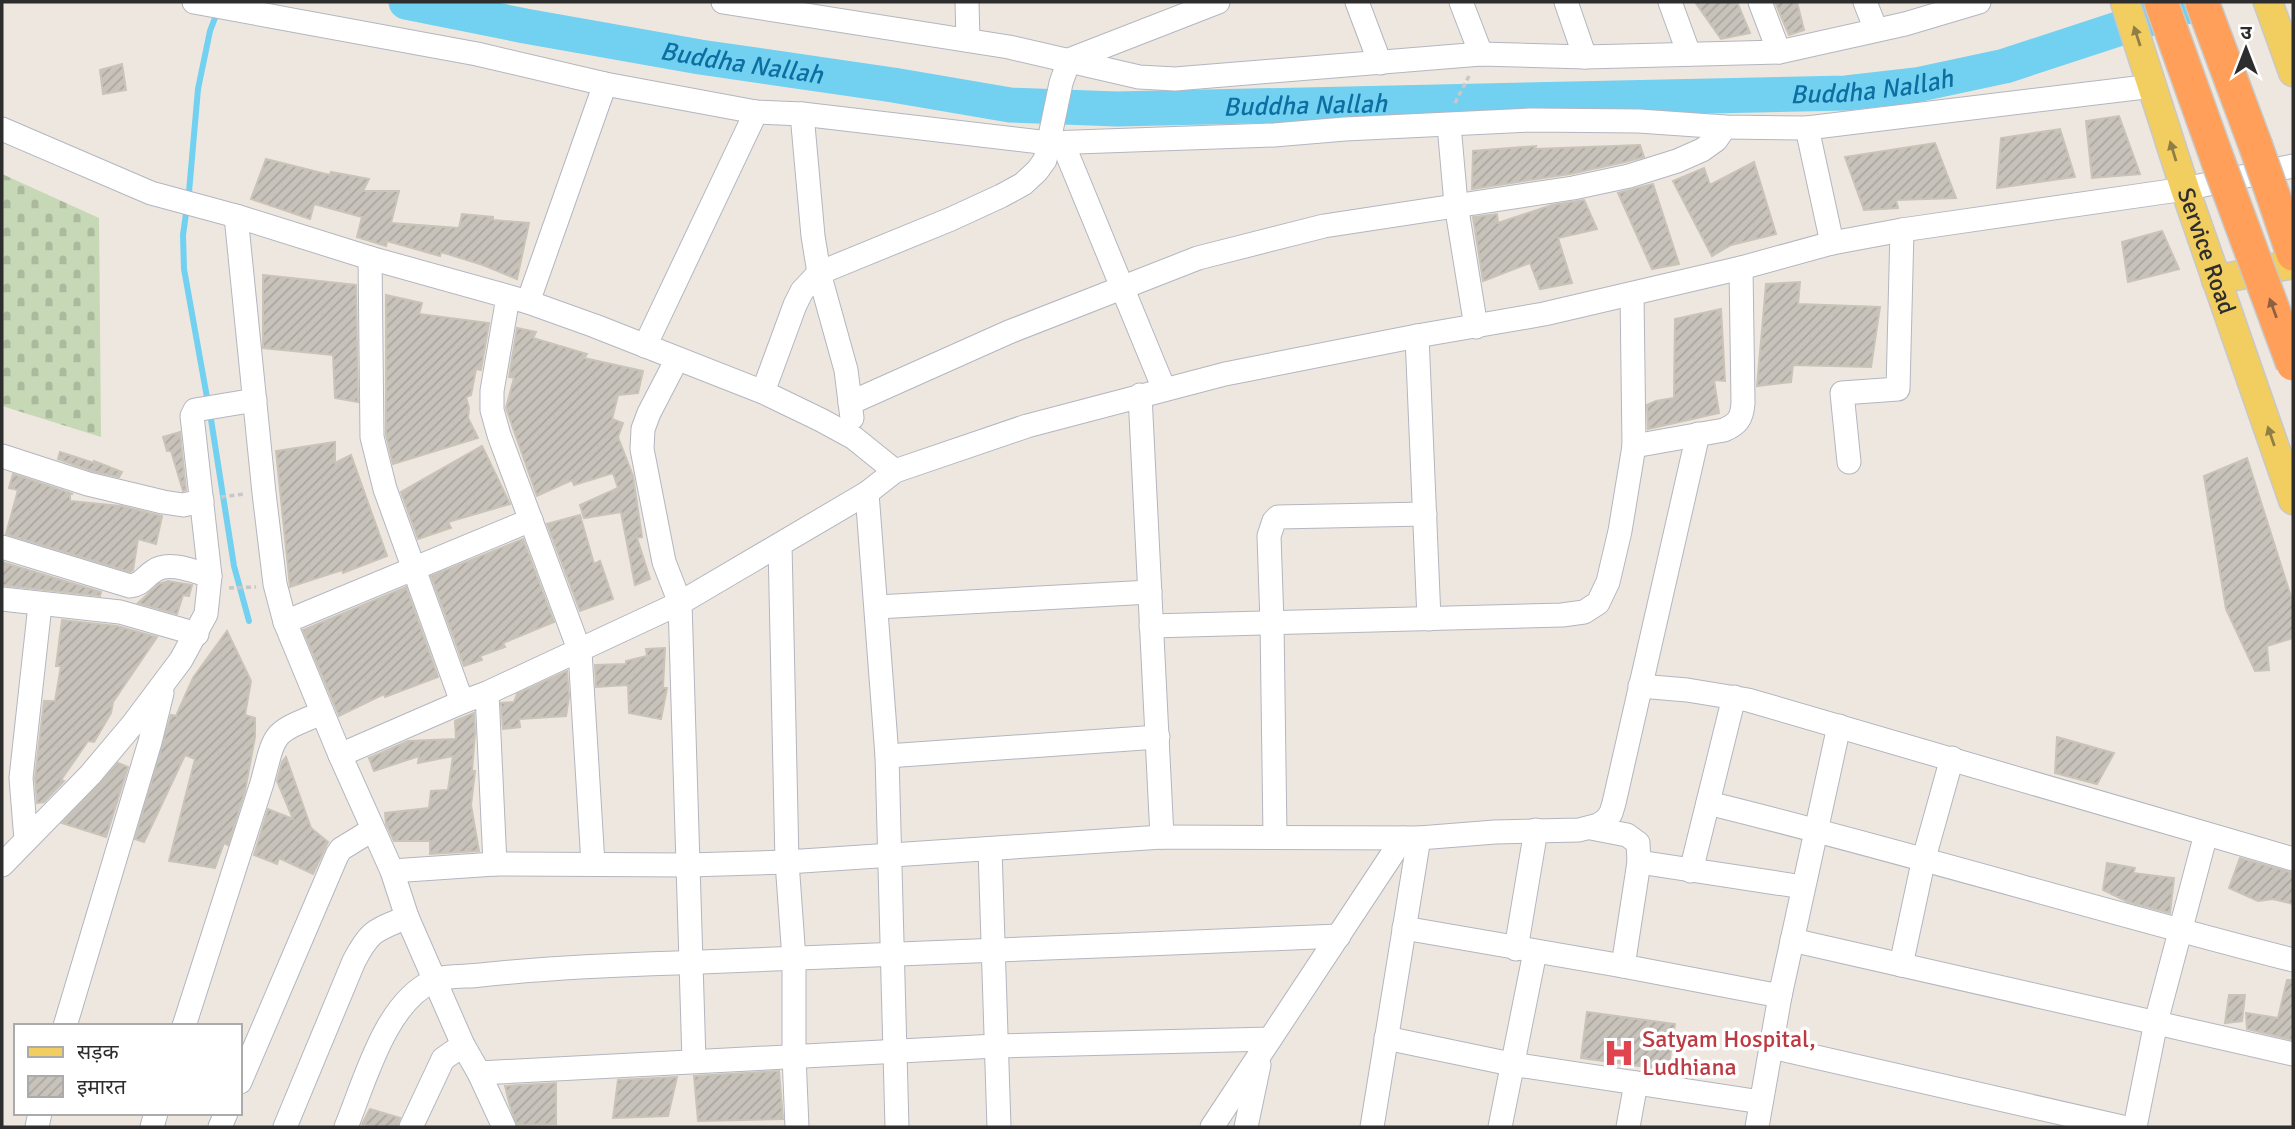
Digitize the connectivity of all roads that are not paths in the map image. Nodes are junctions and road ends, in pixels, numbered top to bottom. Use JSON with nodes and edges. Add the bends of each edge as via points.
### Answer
{"nodes":[{"id":1,"x":194,"y":2,"type":"edge"},
{"id":2,"x":723,"y":2,"type":"edge"},
{"id":3,"x":967,"y":2,"type":"edge"},
{"id":4,"x":1218,"y":2,"type":"edge"},
{"id":5,"x":1357,"y":2,"type":"edge"},
{"id":6,"x":1461,"y":2,"type":"edge"},
{"id":7,"x":1566,"y":2,"type":"edge"},
{"id":8,"x":1671,"y":2,"type":"edge"},
{"id":9,"x":1760,"y":2,"type":"edge"},
{"id":10,"x":1865,"y":2,"type":"edge"},
{"id":11,"x":1976,"y":2,"type":"edge"},
{"id":12,"x":2125,"y":2,"type":"edge"},
{"id":13,"x":2161,"y":2,"type":"edge"},
{"id":14,"x":2202,"y":2,"type":"edge"},
{"id":15,"x":2268,"y":2,"type":"edge"},
{"id":16,"x":1876,"y":30,"type":"junction"},
{"id":17,"x":968,"y":40,"type":"junction"},
{"id":18,"x":1779,"y":52,"type":"junction"},
{"id":19,"x":1480,"y":54,"type":"junction"},
{"id":20,"x":1689,"y":54,"type":"junction"},
{"id":21,"x":1585,"y":57,"type":"junction"},
{"id":22,"x":1069,"y":60,"type":"junction"},
{"id":23,"x":1380,"y":63,"type":"junction"},
{"id":24,"x":2293,"y":72,"type":"edge"},
{"id":25,"x":2151,"y":79,"type":"junction"},
{"id":26,"x":605,"y":84,"type":"junction"},
{"id":27,"x":756,"y":112,"type":"junction"},
{"id":28,"x":802,"y":114,"type":"junction"},
{"id":29,"x":1450,"y":118,"type":"junction"},
{"id":30,"x":1726,"y":127,"type":"junction"},
{"id":31,"x":1807,"y":128,"type":"junction"},
{"id":32,"x":2,"y":129,"type":"edge"},
{"id":33,"x":1054,"y":140,"type":"junction"},
{"id":34,"x":2293,"y":166,"type":"edge"},
{"id":35,"x":2185,"y":189,"type":"junction"},
{"id":36,"x":1456,"y":204,"type":"junction"},
{"id":37,"x":236,"y":216,"type":"junction"},
{"id":38,"x":1902,"y":230,"type":"junction"},
{"id":39,"x":1832,"y":243,"type":"junction"},
{"id":40,"x":2293,"y":254,"type":"edge"},
{"id":41,"x":370,"y":258,"type":"junction"},
{"id":42,"x":2293,"y":264,"type":"edge"},
{"id":43,"x":1741,"y":268,"type":"junction"},
{"id":44,"x":819,"y":273,"type":"junction"},
{"id":45,"x":2216,"y":280,"type":"junction"},
{"id":46,"x":1123,"y":287,"type":"junction"},
{"id":47,"x":1632,"y":294,"type":"junction"},
{"id":48,"x":518,"y":299,"type":"junction"},
{"id":49,"x":1476,"y":327,"type":"junction"},
{"id":50,"x":1417,"y":336,"type":"junction"},
{"id":51,"x":645,"y":346,"type":"junction"},
{"id":52,"x":677,"y":359,"type":"junction"},
{"id":53,"x":2293,"y":364,"type":"edge"},
{"id":54,"x":1164,"y":389,"type":"junction"},
{"id":55,"x":763,"y":392,"type":"junction"},
{"id":56,"x":1140,"y":394,"type":"junction"},
{"id":57,"x":255,"y":400,"type":"junction"},
{"id":58,"x":850,"y":403,"type":"junction"},
{"id":59,"x":1698,"y":435,"type":"junction"},
{"id":60,"x":854,"y":438,"type":"junction"},
{"id":61,"x":1634,"y":446,"type":"junction"},
{"id":62,"x":2,"y":456,"type":"edge"},
{"id":63,"x":1849,"y":462,"type":"dead end"},
{"id":64,"x":895,"y":471,"type":"junction"},
{"id":65,"x":867,"y":493,"type":"junction"},
{"id":66,"x":202,"y":500,"type":"junction"},
{"id":67,"x":2293,"y":500,"type":"edge"},
{"id":68,"x":1425,"y":514,"type":"junction"},
{"id":69,"x":531,"y":520,"type":"junction"},
{"id":70,"x":780,"y":545,"type":"junction"},
{"id":71,"x":2,"y":547,"type":"edge"},
{"id":72,"x":413,"y":570,"type":"junction"},
{"id":73,"x":218,"y":582,"type":"junction"},
{"id":74,"x":1150,"y":592,"type":"junction"},
{"id":75,"x":2,"y":599,"type":"edge"},
{"id":76,"x":680,"y":603,"type":"junction"},
{"id":77,"x":40,"y":605,"type":"junction"},
{"id":78,"x":877,"y":607,"type":"junction"},
{"id":79,"x":1429,"y":619,"type":"junction"},
{"id":80,"x":285,"y":622,"type":"junction"},
{"id":81,"x":1272,"y":623,"type":"junction"},
{"id":82,"x":1151,"y":626,"type":"junction"},
{"id":83,"x":197,"y":634,"type":"junction"},
{"id":84,"x":580,"y":652,"type":"junction"},
{"id":85,"x":164,"y":683,"type":"junction"},
{"id":86,"x":1640,"y":686,"type":"junction"},
{"id":87,"x":487,"y":693,"type":"junction"},
{"id":88,"x":1734,"y":697,"type":"junction"},
{"id":89,"x":463,"y":702,"type":"junction"},
{"id":90,"x":303,"y":721,"type":"junction"},
{"id":91,"x":1839,"y":726,"type":"junction"},
{"id":92,"x":1158,"y":737,"type":"junction"},
{"id":93,"x":340,"y":755,"type":"junction"},
{"id":94,"x":887,"y":756,"type":"junction"},
{"id":95,"x":1952,"y":758,"type":"junction"},
{"id":96,"x":1708,"y":803,"type":"junction"},
{"id":97,"x":1591,"y":828,"type":"junction"},
{"id":98,"x":1536,"y":830,"type":"junction"},
{"id":99,"x":1815,"y":830,"type":"junction"},
{"id":100,"x":2206,"y":834,"type":"junction"},
{"id":101,"x":1275,"y":836,"type":"junction"},
{"id":102,"x":1162,"y":837,"type":"junction"},
{"id":103,"x":1411,"y":838,"type":"junction"},
{"id":104,"x":357,"y":839,"type":"junction"},
{"id":105,"x":26,"y":840,"type":"junction"},
{"id":106,"x":990,"y":849,"type":"junction"},
{"id":107,"x":890,"y":856,"type":"junction"},
{"id":108,"x":1924,"y":858,"type":"junction"},
{"id":109,"x":2293,"y":859,"type":"edge"},
{"id":110,"x":787,"y":862,"type":"junction"},
{"id":111,"x":1639,"y":862,"type":"junction"},
{"id":112,"x":495,"y":864,"type":"junction"},
{"id":113,"x":593,"y":864,"type":"junction"},
{"id":114,"x":2,"y":865,"type":"edge"},
{"id":115,"x":689,"y":865,"type":"junction"},
{"id":116,"x":392,"y":871,"type":"junction"},
{"id":117,"x":1691,"y":871,"type":"junction"},
{"id":118,"x":1803,"y":887,"type":"junction"},
{"id":119,"x":401,"y":919,"type":"junction"},
{"id":120,"x":1404,"y":928,"type":"junction"},
{"id":121,"x":2180,"y":931,"type":"junction"},
{"id":122,"x":1339,"y":936,"type":"junction"},
{"id":123,"x":1792,"y":940,"type":"junction"},
{"id":124,"x":993,"y":951,"type":"junction"},
{"id":125,"x":1525,"y":951,"type":"junction"},
{"id":126,"x":892,"y":956,"type":"junction"},
{"id":127,"x":794,"y":959,"type":"junction"},
{"id":128,"x":2293,"y":960,"type":"edge"},
{"id":129,"x":692,"y":962,"type":"junction"},
{"id":130,"x":1901,"y":965,"type":"junction"},
{"id":131,"x":1623,"y":966,"type":"junction"},
{"id":132,"x":424,"y":987,"type":"junction"},
{"id":133,"x":1780,"y":996,"type":"junction"},
{"id":134,"x":2156,"y":1022,"type":"junction"},
{"id":135,"x":66,"y":1024,"type":"edge"},
{"id":136,"x":185,"y":1024,"type":"edge"},
{"id":137,"x":1386,"y":1038,"type":"junction"},
{"id":138,"x":1266,"y":1045,"type":"junction"},
{"id":139,"x":996,"y":1046,"type":"junction"},
{"id":140,"x":1772,"y":1047,"type":"junction"},
{"id":141,"x":454,"y":1051,"type":"junction"},
{"id":142,"x":895,"y":1052,"type":"junction"},
{"id":143,"x":2293,"y":1054,"type":"edge"},
{"id":144,"x":794,"y":1056,"type":"junction"},
{"id":145,"x":694,"y":1060,"type":"junction"},
{"id":146,"x":1511,"y":1064,"type":"junction"},
{"id":147,"x":479,"y":1073,"type":"junction"},
{"id":148,"x":242,"y":1078,"type":"edge"},
{"id":149,"x":1636,"y":1083,"type":"junction"},
{"id":150,"x":1761,"y":1102,"type":"junction"},
{"id":151,"x":285,"y":1127,"type":"edge"},
{"id":152,"x":346,"y":1127,"type":"edge"},
{"id":153,"x":411,"y":1127,"type":"edge"},
{"id":154,"x":504,"y":1127,"type":"edge"},
{"id":155,"x":797,"y":1127,"type":"edge"},
{"id":156,"x":897,"y":1127,"type":"edge"},
{"id":157,"x":999,"y":1127,"type":"edge"},
{"id":158,"x":1212,"y":1127,"type":"edge"},
{"id":159,"x":1246,"y":1127,"type":"edge"},
{"id":160,"x":1372,"y":1127,"type":"edge"},
{"id":161,"x":1500,"y":1127,"type":"edge"},
{"id":162,"x":1628,"y":1127,"type":"edge"},
{"id":163,"x":1757,"y":1127,"type":"edge"},
{"id":164,"x":2122,"y":1127,"type":"edge"},
{"id":165,"x":2135,"y":1127,"type":"edge"}],
"edges":[{"from":1,"to":26,"type":"street","via":[[477,54]]},
{"from":2,"to":17,"type":"street"},
{"from":3,"to":17,"type":"street"},
{"from":4,"to":22,"type":"street"},
{"from":5,"to":23,"type":"street"},
{"from":6,"to":19,"type":"street"},
{"from":7,"to":21,"type":"street"},
{"from":8,"to":20,"type":"street"},
{"from":9,"to":18,"type":"street"},
{"from":10,"to":16,"type":"street"},
{"from":11,"to":16,"type":"street"},
{"from":25,"to":12,"type":"main road","name":"Service Road","one_way":true},
{"from":53,"to":13,"type":"highway","one_way":true,"bridge":true},
{"from":14,"to":40,"type":"highway","bridge":true},
{"from":15,"to":24,"type":"main road"},
{"from":16,"to":18,"type":"street"},
{"from":17,"to":22,"type":"street"},
{"from":18,"to":20,"type":"street"},
{"from":19,"to":21,"type":"street"},
{"from":19,"to":23,"type":"street"},
{"from":20,"to":21,"type":"street"},
{"from":22,"to":23,"type":"street","via":[[1139,77],[1175,79]]},
{"from":22,"to":33,"type":"street","via":[[1061,83]]},
{"from":25,"to":31,"type":"street"},
{"from":35,"to":25,"type":"main road","name":"Service Road","one_way":true},
{"from":26,"to":27,"type":"street"},
{"from":26,"to":48,"type":"street"},
{"from":27,"to":28,"type":"street"},
{"from":27,"to":51,"type":"street"},
{"from":28,"to":33,"type":"street"},
{"from":28,"to":44,"type":"street"},
{"from":29,"to":30,"type":"street"},
{"from":29,"to":33,"type":"street","via":[[1274,135]]},
{"from":29,"to":36,"type":"street"},
{"from":30,"to":31,"type":"street"},
{"from":30,"to":36,"type":"street","via":[[1702,150],[1629,176]]},
{"from":31,"to":39,"type":"street"},
{"from":32,"to":37,"type":"street","via":[[151,193]]},
{"from":33,"to":44,"type":"street","via":[[1045,160],[1023,184]]},
{"from":33,"to":46,"type":"street"},
{"from":34,"to":35,"type":"street"},
{"from":35,"to":38,"type":"street"},
{"from":35,"to":45,"type":"main road","name":"Service Road"},
{"from":36,"to":46,"type":"street","via":[[1265,240],[1198,258]]},
{"from":36,"to":49,"type":"street"},
{"from":37,"to":41,"type":"street"},
{"from":37,"to":57,"type":"street"},
{"from":38,"to":39,"type":"street"},
{"from":38,"to":63,"type":"street","via":[[1898,389],[1842,393]]},
{"from":39,"to":43,"type":"street"},
{"from":41,"to":48,"type":"street"},
{"from":41,"to":72,"type":"street","via":[[372,437]]},
{"from":42,"to":45,"type":"main road"},
{"from":43,"to":47,"type":"street"},
{"from":43,"to":59,"type":"street","via":[[1742,412],[1735,425]]},
{"from":44,"to":55,"type":"street","via":[[802,291]]},
{"from":44,"to":58,"type":"street","via":[[846,370]]},
{"from":67,"to":45,"type":"main road","name":"Service Road","one_way":true},
{"from":46,"to":54,"type":"street"},
{"from":46,"to":58,"type":"street"},
{"from":47,"to":49,"type":"street"},
{"from":47,"to":61,"type":"street"},
{"from":48,"to":51,"type":"street"},
{"from":48,"to":69,"type":"street","via":[[492,391],[492,410]]},
{"from":49,"to":50,"type":"street"},
{"from":50,"to":54,"type":"street"},
{"from":50,"to":68,"type":"street"},
{"from":51,"to":52,"type":"street"},
{"from":52,"to":55,"type":"street"},
{"from":52,"to":76,"type":"street","via":[[649,413],[642,449],[664,562]]},
{"from":54,"to":56,"type":"street"},
{"from":55,"to":60,"type":"street"},
{"from":56,"to":64,"type":"street"},
{"from":56,"to":74,"type":"street"},
{"from":57,"to":66,"type":"street","via":[[206,409],[192,423]]},
{"from":57,"to":80,"type":"street","via":[[274,571]]},
{"from":58,"to":60,"type":"street"},
{"from":59,"to":61,"type":"street"},
{"from":59,"to":86,"type":"street"},
{"from":60,"to":64,"type":"street"},
{"from":61,"to":79,"type":"street","via":[[1620,531],[1598,603],[1584,612],[1562,615]]},
{"from":62,"to":66,"type":"street","via":[[163,502],[183,505]]},
{"from":64,"to":65,"type":"street"},
{"from":65,"to":70,"type":"street"},
{"from":65,"to":78,"type":"street"},
{"from":66,"to":73,"type":"street"},
{"from":68,"to":79,"type":"street"},
{"from":68,"to":81,"type":"street","via":[[1274,520],[1269,536]]},
{"from":69,"to":72,"type":"street"},
{"from":69,"to":84,"type":"street"},
{"from":70,"to":76,"type":"street"},
{"from":70,"to":110,"type":"street"},
{"from":71,"to":73,"type":"street","via":[[130,586],[161,567],[181,568]]},
{"from":72,"to":80,"type":"street"},
{"from":72,"to":89,"type":"street"},
{"from":73,"to":83,"type":"street"},
{"from":74,"to":78,"type":"street"},
{"from":74,"to":82,"type":"street"},
{"from":75,"to":77,"type":"street"},
{"from":76,"to":84,"type":"street"},
{"from":76,"to":115,"type":"street"},
{"from":77,"to":83,"type":"street","via":[[120,612]]},
{"from":77,"to":105,"type":"street","via":[[21,778]]},
{"from":78,"to":94,"type":"street"},
{"from":79,"to":81,"type":"street"},
{"from":80,"to":90,"type":"street"},
{"from":81,"to":82,"type":"street"},
{"from":81,"to":101,"type":"street"},
{"from":82,"to":92,"type":"street"},
{"from":83,"to":85,"type":"street"},
{"from":84,"to":87,"type":"street"},
{"from":84,"to":113,"type":"street"},
{"from":85,"to":105,"type":"street","via":[[90,775]]},
{"from":85,"to":135,"type":"street"},
{"from":86,"to":88,"type":"street"},
{"from":86,"to":97,"type":"street","via":[[1611,813]]},
{"from":87,"to":89,"type":"street"},
{"from":87,"to":112,"type":"street"},
{"from":88,"to":91,"type":"street"},
{"from":88,"to":96,"type":"street"},
{"from":89,"to":93,"type":"street"},
{"from":90,"to":93,"type":"street"},
{"from":90,"to":136,"type":"street","via":[[277,735],[272,746]]},
{"from":91,"to":95,"type":"street"},
{"from":91,"to":99,"type":"street"},
{"from":92,"to":94,"type":"street"},
{"from":92,"to":102,"type":"street"},
{"from":93,"to":104,"type":"street"},
{"from":94,"to":107,"type":"street"},
{"from":95,"to":100,"type":"street"},
{"from":95,"to":108,"type":"street"},
{"from":96,"to":99,"type":"street"},
{"from":96,"to":117,"type":"street"},
{"from":97,"to":98,"type":"street"},
{"from":97,"to":111,"type":"street","via":[[1633,838]]},
{"from":98,"to":103,"type":"street"},
{"from":98,"to":125,"type":"street"},
{"from":99,"to":108,"type":"street"},
{"from":99,"to":118,"type":"street"},
{"from":100,"to":109,"type":"street"},
{"from":100,"to":121,"type":"street"},
{"from":101,"to":102,"type":"street"},
{"from":101,"to":103,"type":"street"},
{"from":102,"to":106,"type":"street"},
{"from":103,"to":120,"type":"street"},
{"from":103,"to":122,"type":"street"},
{"from":104,"to":116,"type":"street"},
{"from":104,"to":148,"type":"street"},
{"from":105,"to":114,"type":"street"},
{"from":106,"to":107,"type":"street"},
{"from":106,"to":124,"type":"street"},
{"from":107,"to":110,"type":"street"},
{"from":107,"to":126,"type":"street"},
{"from":108,"to":121,"type":"street"},
{"from":108,"to":130,"type":"street"},
{"from":110,"to":115,"type":"street"},
{"from":110,"to":127,"type":"street"},
{"from":111,"to":117,"type":"street"},
{"from":111,"to":131,"type":"street"},
{"from":112,"to":113,"type":"street"},
{"from":112,"to":116,"type":"street"},
{"from":113,"to":115,"type":"street"},
{"from":115,"to":129,"type":"street"},
{"from":116,"to":119,"type":"street"},
{"from":117,"to":118,"type":"street"},
{"from":118,"to":123,"type":"street"},
{"from":119,"to":132,"type":"street"},
{"from":119,"to":151,"type":"street","via":[[365,939]]},
{"from":120,"to":125,"type":"street"},
{"from":120,"to":137,"type":"street"},
{"from":121,"to":128,"type":"street"},
{"from":121,"to":134,"type":"street"},
{"from":122,"to":124,"type":"street"},
{"from":122,"to":138,"type":"street"},
{"from":123,"to":130,"type":"street"},
{"from":123,"to":133,"type":"street"},
{"from":124,"to":126,"type":"street"},
{"from":124,"to":139,"type":"street"},
{"from":125,"to":131,"type":"street"},
{"from":125,"to":146,"type":"street"},
{"from":126,"to":127,"type":"street"},
{"from":126,"to":142,"type":"street"},
{"from":127,"to":129,"type":"street"},
{"from":127,"to":144,"type":"street"},
{"from":129,"to":132,"type":"street","via":[[532,970]]},
{"from":129,"to":145,"type":"street"},
{"from":130,"to":134,"type":"street"},
{"from":131,"to":133,"type":"street"},
{"from":132,"to":141,"type":"street"},
{"from":132,"to":152,"type":"street","via":[[396,1013]]},
{"from":133,"to":140,"type":"street"},
{"from":134,"to":143,"type":"street"},
{"from":134,"to":165,"type":"street"},
{"from":137,"to":146,"type":"street"},
{"from":137,"to":160,"type":"street"},
{"from":138,"to":139,"type":"street"},
{"from":138,"to":158,"type":"street"},
{"from":138,"to":159,"type":"street"},
{"from":139,"to":142,"type":"street"},
{"from":139,"to":157,"type":"street"},
{"from":140,"to":150,"type":"street"},
{"from":140,"to":164,"type":"street"},
{"from":141,"to":147,"type":"street"},
{"from":141,"to":153,"type":"street"},
{"from":142,"to":144,"type":"street"},
{"from":142,"to":156,"type":"street"},
{"from":144,"to":145,"type":"street"},
{"from":144,"to":155,"type":"street"},
{"from":145,"to":147,"type":"street"},
{"from":146,"to":149,"type":"street"},
{"from":146,"to":161,"type":"street"},
{"from":147,"to":154,"type":"street"},
{"from":149,"to":150,"type":"street"},
{"from":149,"to":162,"type":"street"},
{"from":150,"to":163,"type":"street"}]}
